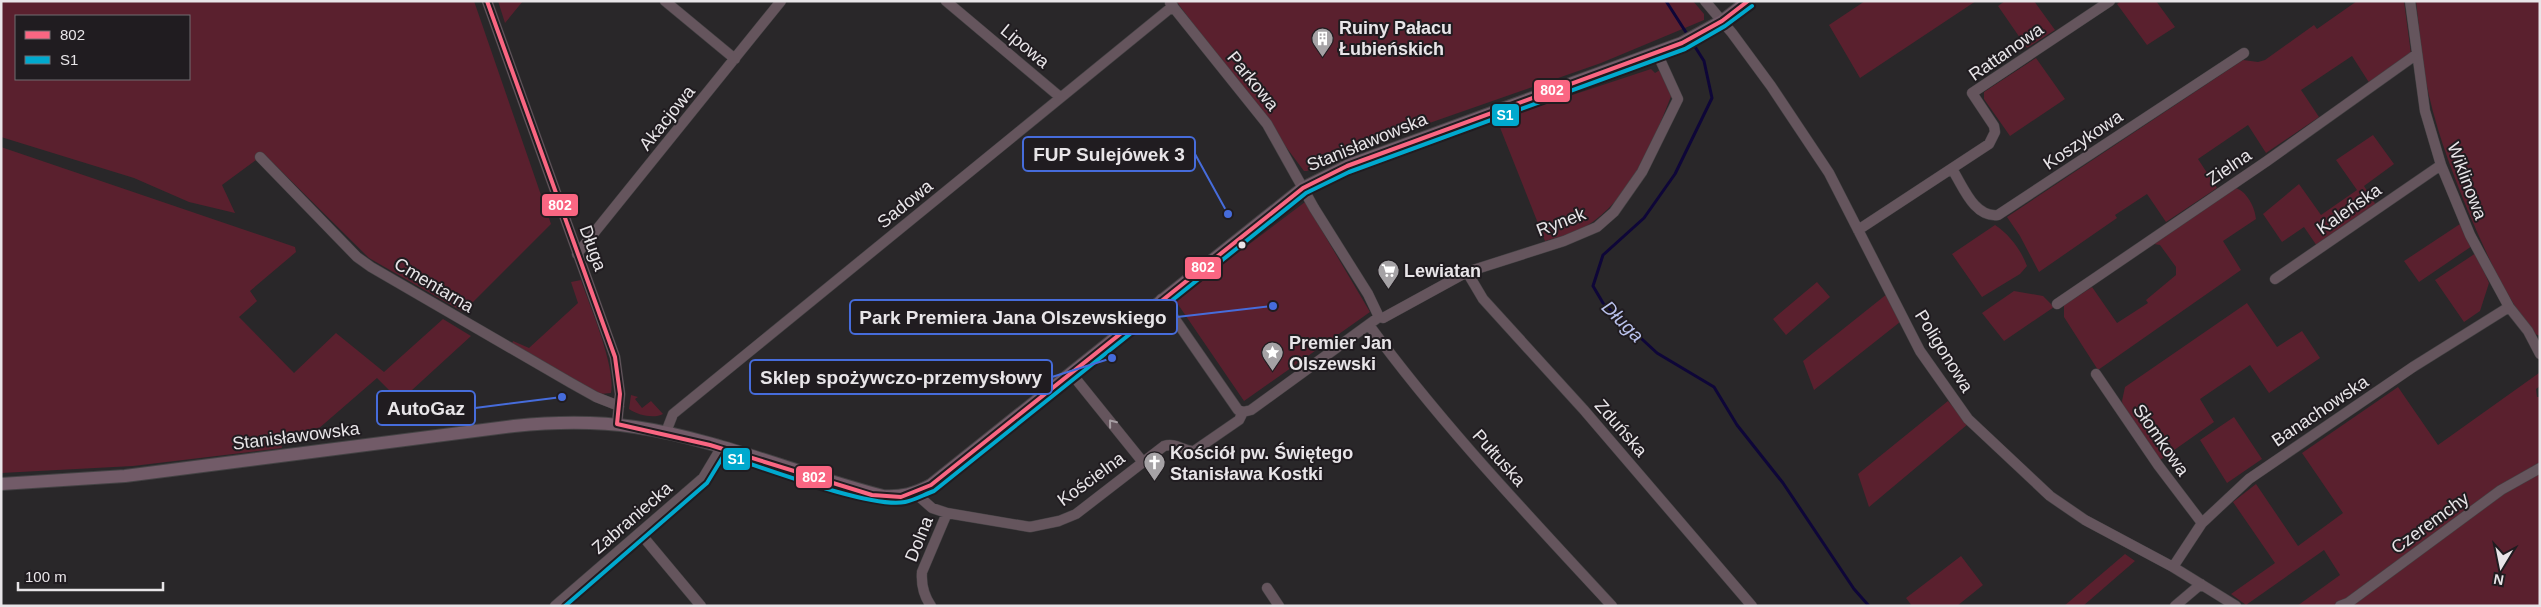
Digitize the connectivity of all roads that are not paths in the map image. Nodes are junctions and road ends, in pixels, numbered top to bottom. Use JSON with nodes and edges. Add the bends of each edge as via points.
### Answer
{"nodes":[{"id":1,"x":487,"y":1,"type":"edge"},
{"id":2,"x":665,"y":1,"type":"edge"},
{"id":3,"x":781,"y":1,"type":"edge"},
{"id":4,"x":946,"y":1,"type":"edge"},
{"id":5,"x":1705,"y":1,"type":"edge"},
{"id":6,"x":1748,"y":1,"type":"edge"},
{"id":7,"x":2110,"y":1,"type":"edge"},
{"id":8,"x":2410,"y":1,"type":"edge"},
{"id":9,"x":1171,"y":4,"type":"edge"},
{"id":10,"x":1722,"y":21,"type":"junction"},
{"id":11,"x":2244,"y":52,"type":"dead end"},
{"id":12,"x":1657,"y":53,"type":"junction"},
{"id":13,"x":2417,"y":54,"type":"junction"},
{"id":14,"x":735,"y":59,"type":"junction"},
{"id":15,"x":1060,"y":97,"type":"junction"},
{"id":16,"x":260,"y":157,"type":"dead end"},
{"id":17,"x":2442,"y":164,"type":"junction"},
{"id":18,"x":1952,"y":169,"type":"junction"},
{"id":19,"x":1303,"y":188,"type":"junction"},
{"id":20,"x":1858,"y":230,"type":"junction"},
{"id":21,"x":577,"y":254,"type":"junction"},
{"id":22,"x":1467,"y":272,"type":"junction"},
{"id":23,"x":2275,"y":280,"type":"dead end"},
{"id":24,"x":1160,"y":299,"type":"junction"},
{"id":25,"x":2057,"y":304,"type":"dead end"},
{"id":26,"x":2509,"y":307,"type":"junction"},
{"id":27,"x":1379,"y":317,"type":"junction"},
{"id":28,"x":1369,"y":325,"type":"junction"},
{"id":29,"x":2540,"y":354,"type":"edge"},
{"id":30,"x":1070,"y":373,"type":"junction"},
{"id":31,"x":2096,"y":374,"type":"dead end"},
{"id":32,"x":619,"y":406,"type":"junction"},
{"id":33,"x":1243,"y":412,"type":"junction"},
{"id":34,"x":617,"y":424,"type":"junction"},
{"id":35,"x":666,"y":432,"type":"junction"},
{"id":36,"x":721,"y":448,"type":"junction"},
{"id":37,"x":1142,"y":461,"type":"junction"},
{"id":38,"x":2540,"y":468,"type":"edge"},
{"id":39,"x":1,"y":484,"type":"edge"},
{"id":40,"x":915,"y":494,"type":"junction"},
{"id":41,"x":948,"y":513,"type":"junction"},
{"id":42,"x":2202,"y":523,"type":"junction"},
{"id":43,"x":640,"y":533,"type":"junction"},
{"id":44,"x":2173,"y":567,"type":"junction"},
{"id":45,"x":2201,"y":584,"type":"junction"},
{"id":46,"x":1267,"y":588,"type":"dead end"},
{"id":47,"x":555,"y":606,"type":"edge"},
{"id":48,"x":701,"y":606,"type":"edge"},
{"id":49,"x":931,"y":606,"type":"edge"},
{"id":50,"x":1279,"y":606,"type":"edge"},
{"id":51,"x":1612,"y":606,"type":"edge"},
{"id":52,"x":1752,"y":606,"type":"edge"},
{"id":53,"x":2175,"y":606,"type":"edge"},
{"id":54,"x":2236,"y":606,"type":"edge"},
{"id":55,"x":2340,"y":606,"type":"edge"}],
"edges":[{"from":1,"to":21,"type":"street","name":"Długa"},
{"from":2,"to":14,"type":"street"},
{"from":3,"to":14,"type":"street","name":"Akacjowa"},
{"from":4,"to":15,"type":"street","name":"Lipowa"},
{"from":5,"to":10,"type":"street","name":"Poligonowa"},
{"from":6,"to":10,"type":"main road","name":"Stanisławowska"},
{"from":7,"to":18,"type":"street","name":"Rattanowa","via":[[1972,93],[1995,132],[1989,144]]},
{"from":8,"to":13,"type":"street","name":"Wiklinowa"},
{"from":9,"to":15,"type":"street","name":"Sadowa"},
{"from":9,"to":19,"type":"street","name":"Parkowa","via":[[1267,124]]},
{"from":10,"to":12,"type":"main road","name":"Stanisławowska"},
{"from":10,"to":20,"type":"street","name":"Poligonowa","via":[[1805,134]]},
{"from":11,"to":18,"type":"street","name":"Koszykowa","via":[[1998,215],[1990,216],[1978,210]]},
{"from":12,"to":19,"type":"main road","name":"Stanisławowska","via":[[1356,162]]},
{"from":12,"to":22,"type":"street","name":"Rynek","via":[[1678,99],[1642,172],[1614,212],[1597,227],[1564,241]]},
{"from":13,"to":17,"type":"street","name":"Wiklinowa","via":[[2425,111]]},
{"from":13,"to":25,"type":"street","name":"Zielna"},
{"from":14,"to":21,"type":"street","name":"Akacjowa"},
{"from":15,"to":35,"type":"street","name":"Sadowa","via":[[673,414]]},
{"from":16,"to":32,"type":"street","name":"Cmentarna","via":[[357,257],[371,267],[571,383]]},
{"from":17,"to":23,"type":"street","name":"Kaleńska"},
{"from":17,"to":26,"type":"street","name":"Wiklinowa","via":[[2470,235]]},
{"from":18,"to":20,"type":"street","name":"Rattanowa"},
{"from":19,"to":24,"type":"main road","name":"Stanisławowska"},
{"from":19,"to":27,"type":"street"},
{"from":20,"to":44,"type":"street","name":"Poligonowa","via":[[1920,351],[1968,418],[2050,496],[2085,520]]},
{"from":21,"to":32,"type":"street","name":"Długa","via":[[615,357]]},
{"from":22,"to":27,"type":"street","name":"Rynek","via":[[1383,318]]},
{"from":22,"to":52,"type":"street","name":"Zduńska","via":[[1483,299],[1584,410]]},
{"from":24,"to":30,"type":"main road","name":"Stanisławowska"},
{"from":24,"to":33,"type":"street","via":[[1233,403]]},
{"from":26,"to":29,"type":"street","name":"Wiklinowa","via":[[2528,331]]},
{"from":26,"to":42,"type":"street","name":"Banachowska","via":[[2257,474]]},
{"from":27,"to":28,"type":"street","name":"Rynek"},
{"from":28,"to":33,"type":"street","name":"Rynek","via":[[1251,410]]},
{"from":28,"to":51,"type":"street","name":"Pułtuska","via":[[1458,437]]},
{"from":37,"to":30,"type":"street","one_way":true},
{"from":30,"to":40,"type":"main road","name":"Stanisławowska","via":[[931,485]]},
{"from":31,"to":42,"type":"street","name":"Słomkowa"},
{"from":32,"to":34,"type":"street","name":"Długa"},
{"from":33,"to":37,"type":"street","name":"Kościelna","via":[[1239,420],[1194,450],[1168,444]]},
{"from":34,"to":35,"type":"main road","name":"Stanisławowska"},
{"from":34,"to":39,"type":"main road","name":"Stanisławowska","via":[[542,423],[125,476]]},
{"from":35,"to":36,"type":"main road","name":"Stanisławowska"},
{"from":36,"to":40,"type":"main road","name":"Stanisławowska","via":[[883,496]]},
{"from":36,"to":43,"type":"street","name":"Zabraniecka","via":[[703,478]]},
{"from":37,"to":41,"type":"street","name":"Kościelna","via":[[1076,514],[1059,521],[1030,527]]},
{"from":38,"to":55,"type":"street","name":"Czeremchy","via":[[2501,490]]},
{"from":40,"to":41,"type":"street","name":"Kościelna","via":[[932,508]]},
{"from":41,"to":49,"type":"street","name":"Dolna","via":[[922,572],[924,591]]},
{"from":42,"to":44,"type":"street","name":"Banachowska"},
{"from":43,"to":47,"type":"street","name":"Zabraniecka"},
{"from":43,"to":48,"type":"street"},
{"from":44,"to":45,"type":"street","name":"Poligonowa"},
{"from":45,"to":53,"type":"street"},
{"from":45,"to":54,"type":"street","name":"Poligonowa"},
{"from":46,"to":50,"type":"street"}]}
